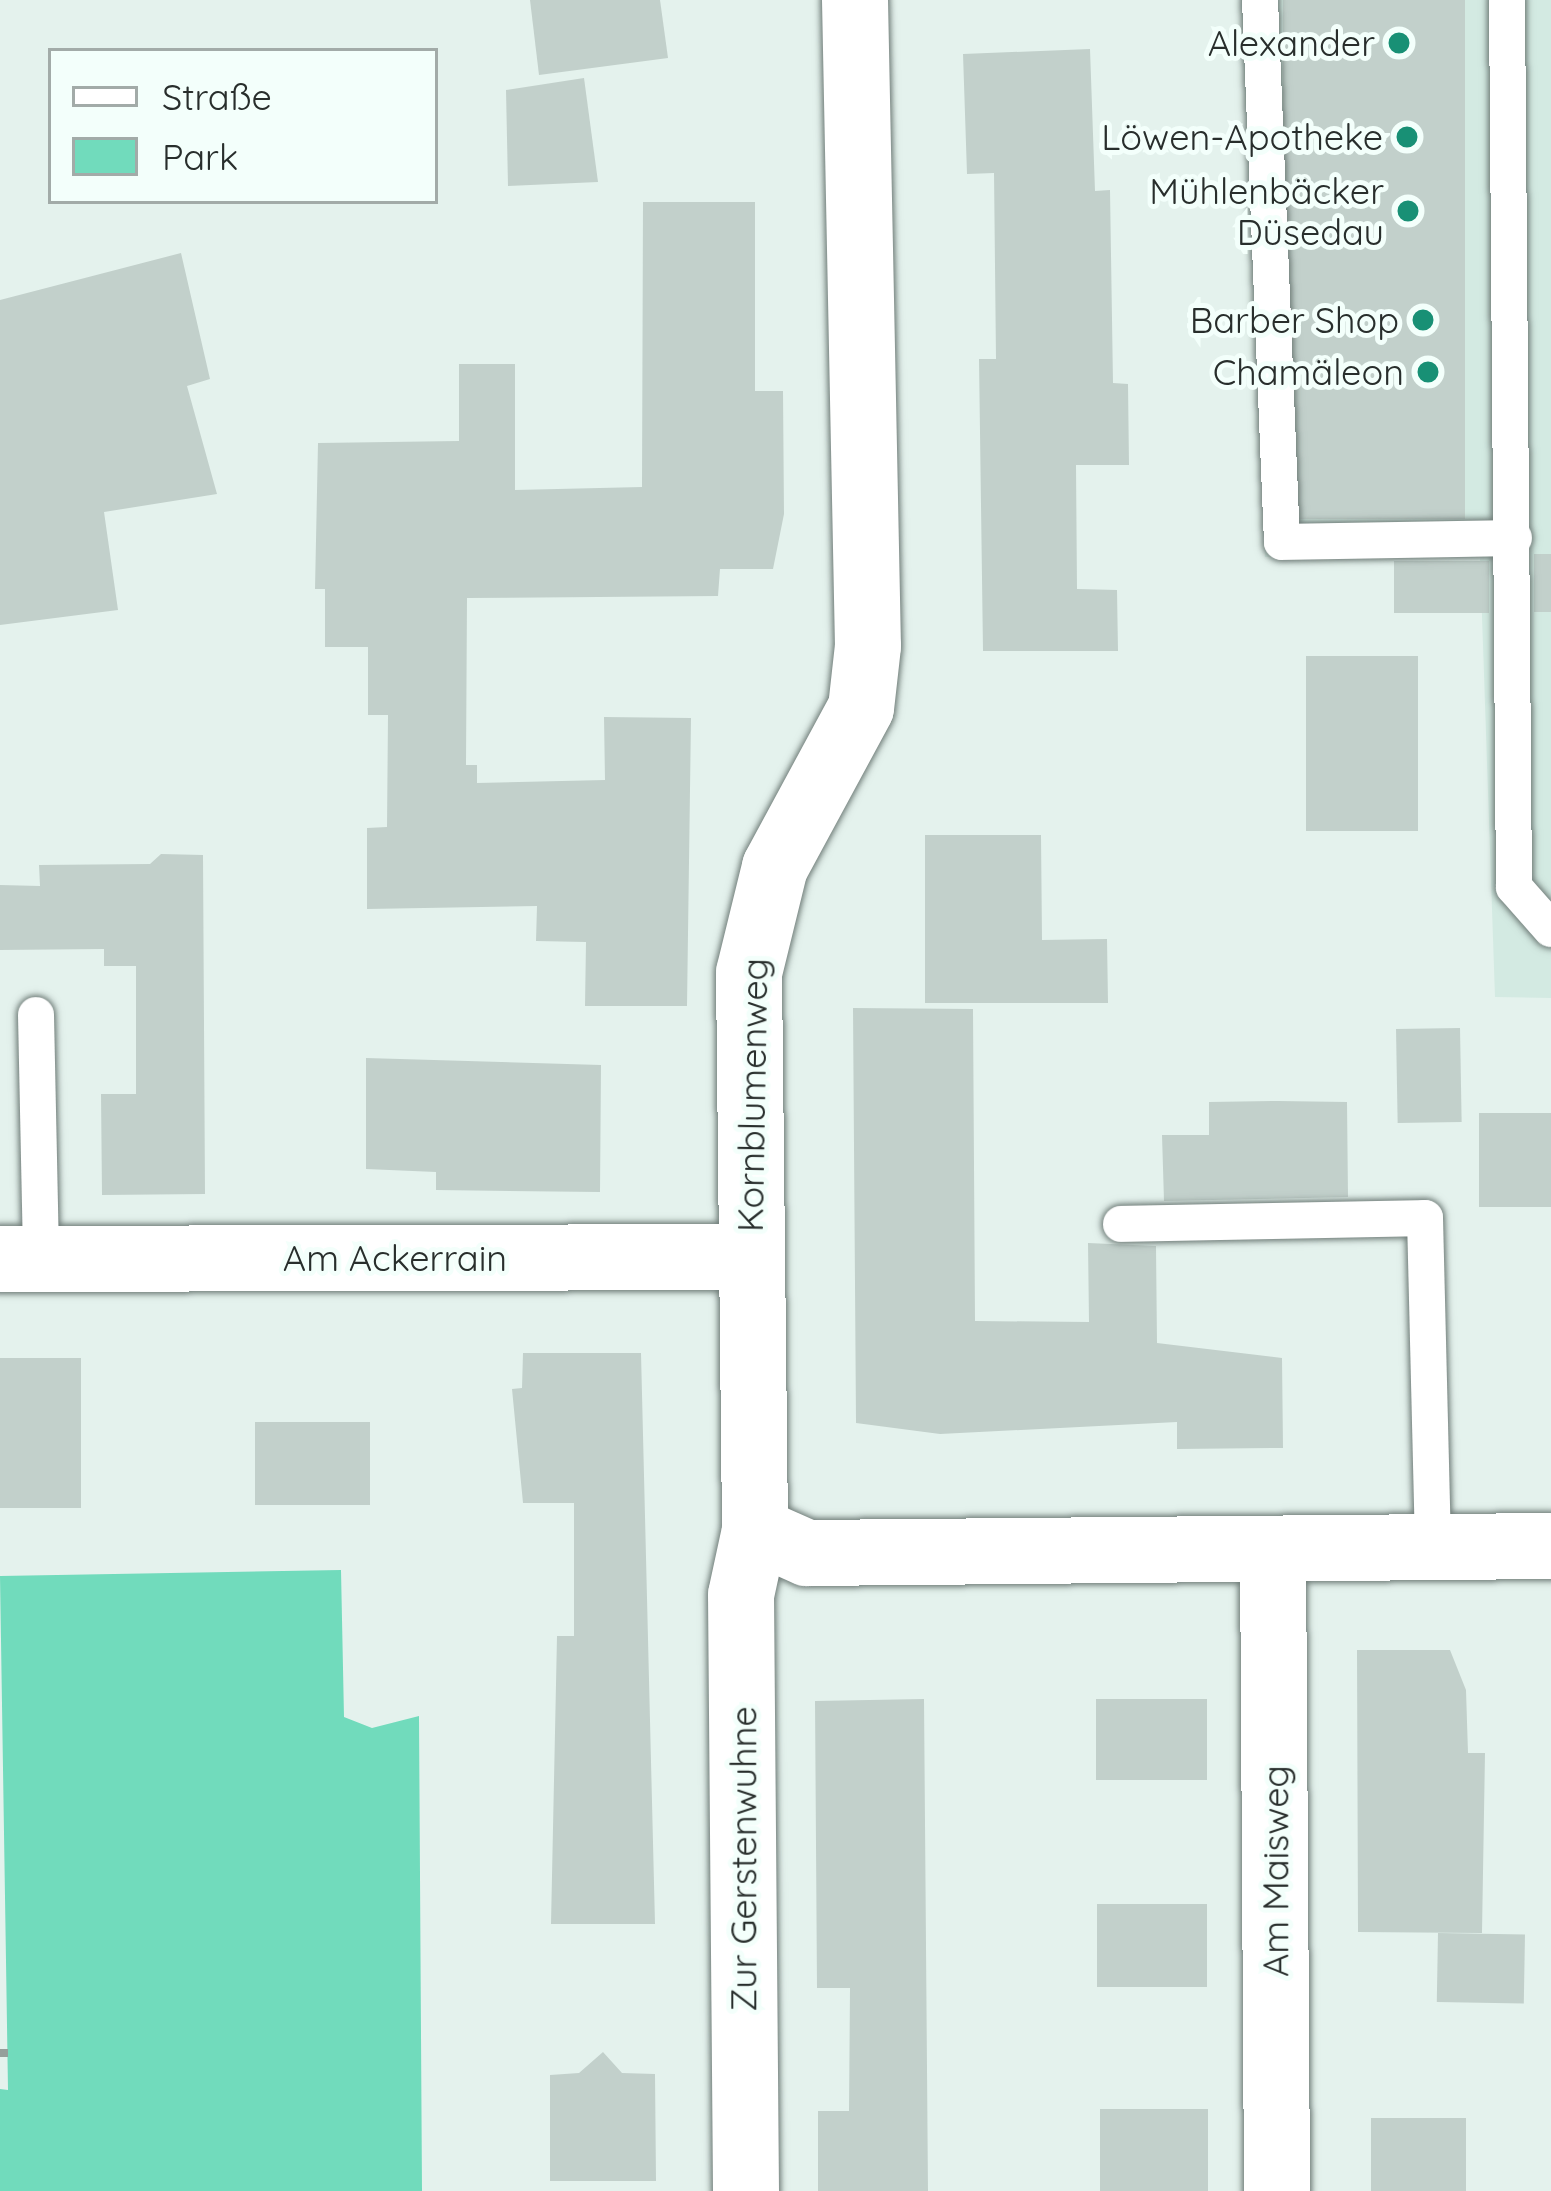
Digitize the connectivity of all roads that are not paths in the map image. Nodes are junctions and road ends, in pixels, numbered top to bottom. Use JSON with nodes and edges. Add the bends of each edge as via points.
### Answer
{"nodes":[{"id":1,"x":855,"y":0,"type":"edge"},
{"id":2,"x":1260,"y":0,"type":"edge"},
{"id":3,"x":1507,"y":0,"type":"edge"},
{"id":4,"x":1514,"y":538,"type":"junction"},
{"id":5,"x":1551,"y":929,"type":"edge"},
{"id":6,"x":36,"y":1015,"type":"dead end"},
{"id":7,"x":1121,"y":1223,"type":"dead end"},
{"id":8,"x":750,"y":1257,"type":"junction"},
{"id":9,"x":21,"y":1259,"type":"edge"},
{"id":10,"x":755,"y":1530,"type":"junction"},
{"id":11,"x":1551,"y":1546,"type":"edge"},
{"id":12,"x":1432,"y":1547,"type":"junction"},
{"id":13,"x":1273,"y":1550,"type":"junction"},
{"id":14,"x":746,"y":2191,"type":"edge"},
{"id":15,"x":1277,"y":2191,"type":"edge"}],
"edges":[{"from":1,"to":8,"type":"street","name":"Kornblumenweg","via":[[868,646],[845,749],[775,867],[758,920]]},
{"from":2,"to":4,"type":"lane","via":[[1282,542]]},
{"from":3,"to":4,"type":"lane"},
{"from":4,"to":5,"type":"lane","via":[[1514,887]]},
{"from":6,"to":9,"type":"lane","name":"Am Ackerrain"},
{"from":7,"to":12,"type":"lane","via":[[1425,1218]]},
{"from":8,"to":9,"type":"street","name":"Am Ackerrain"},
{"from":8,"to":10,"type":"street","name":"Kornblumenweg"},
{"from":10,"to":13,"type":"street","via":[[807,1553]]},
{"from":10,"to":14,"type":"street","name":"Zur Gerstenwuhne","via":[[741,1594]]},
{"from":11,"to":12,"type":"street"},
{"from":12,"to":13,"type":"street"},
{"from":13,"to":15,"type":"street","name":"Am Maisweg"}]}
